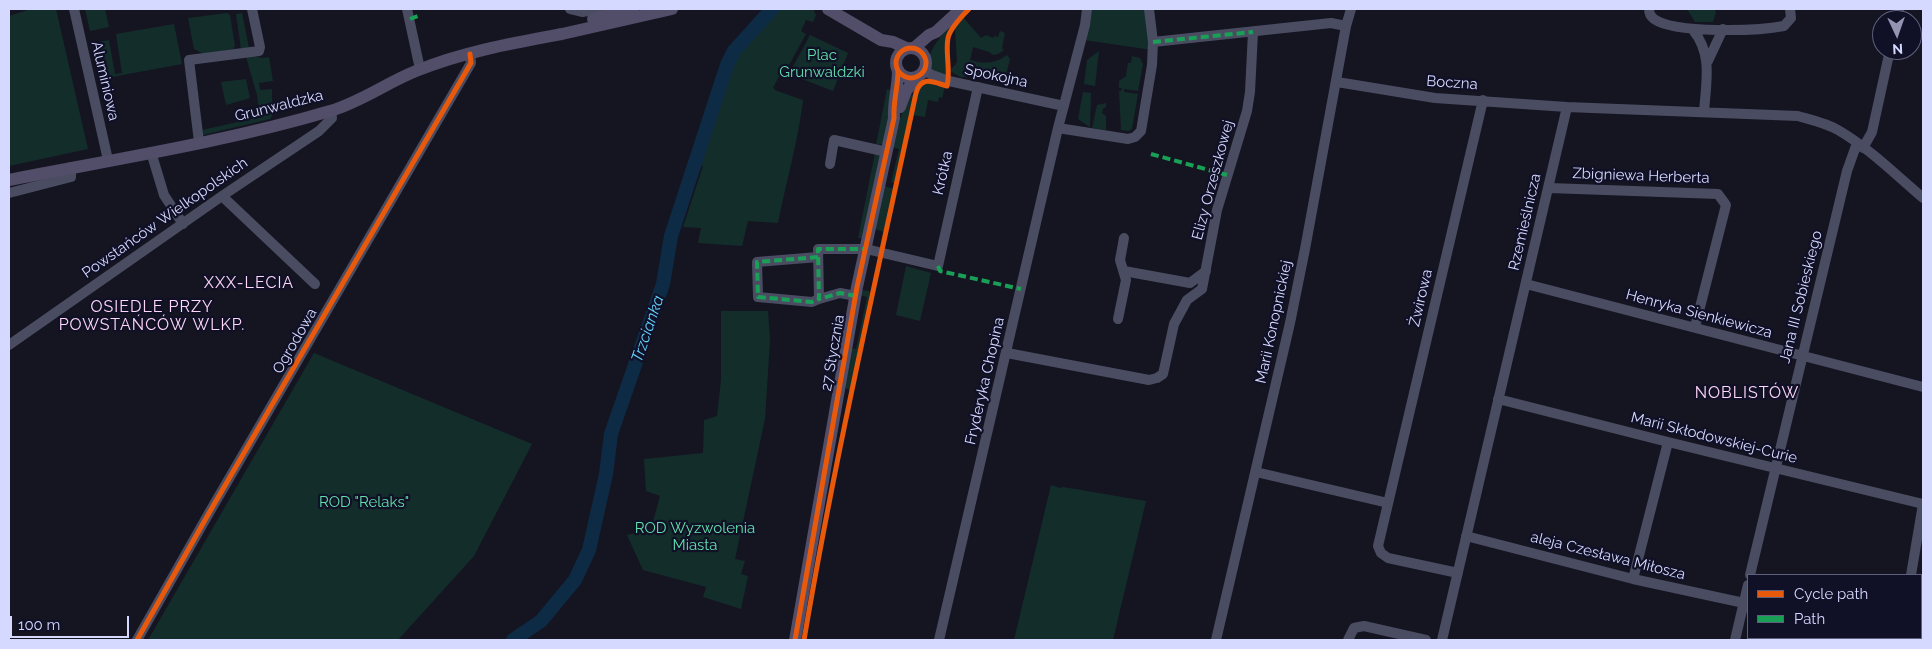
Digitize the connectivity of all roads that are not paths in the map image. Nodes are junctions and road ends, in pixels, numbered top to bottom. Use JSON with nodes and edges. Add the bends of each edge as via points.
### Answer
{"nodes":[{"id":1,"x":74,"y":9,"type":"edge"},
{"id":2,"x":252,"y":9,"type":"edge"},
{"id":3,"x":407,"y":9,"type":"edge"},
{"id":4,"x":570,"y":9,"type":"edge"},
{"id":5,"x":599,"y":9,"type":"edge"},
{"id":6,"x":633,"y":9,"type":"edge"},
{"id":7,"x":672,"y":9,"type":"edge"},
{"id":8,"x":828,"y":9,"type":"edge"},
{"id":9,"x":961,"y":9,"type":"edge"},
{"id":10,"x":1088,"y":9,"type":"edge"},
{"id":11,"x":1149,"y":9,"type":"edge"},
{"id":12,"x":1351,"y":9,"type":"edge"},
{"id":13,"x":1648,"y":9,"type":"edge"},
{"id":14,"x":1790,"y":9,"type":"edge"},
{"id":15,"x":649,"y":11,"type":"edge"},
{"id":16,"x":1346,"y":26,"type":"junction"},
{"id":17,"x":1693,"y":30,"type":"junction"},
{"id":18,"x":1723,"y":30,"type":"junction"},
{"id":19,"x":936,"y":32,"type":"junction"},
{"id":20,"x":1253,"y":32,"type":"junction"},
{"id":21,"x":548,"y":35,"type":"junction"},
{"id":22,"x":881,"y":40,"type":"junction"},
{"id":23,"x":1153,"y":42,"type":"junction"},
{"id":24,"x":910,"y":48,"type":"junction"},
{"id":25,"x":470,"y":54,"type":"junction"},
{"id":26,"x":1888,"y":60,"type":"edge"},
{"id":27,"x":1708,"y":61,"type":"junction"},
{"id":28,"x":897,"y":66,"type":"junction"},
{"id":29,"x":420,"y":69,"type":"junction"},
{"id":30,"x":922,"y":69,"type":"junction"},
{"id":31,"x":1336,"y":82,"type":"junction"},
{"id":32,"x":978,"y":87,"type":"junction"},
{"id":33,"x":1483,"y":100,"type":"junction"},
{"id":34,"x":1064,"y":106,"type":"junction"},
{"id":35,"x":1567,"y":107,"type":"junction"},
{"id":36,"x":330,"y":111,"type":"junction"},
{"id":37,"x":1704,"y":112,"type":"junction"},
{"id":38,"x":894,"y":118,"type":"junction"},
{"id":39,"x":1058,"y":128,"type":"junction"},
{"id":40,"x":199,"y":142,"type":"junction"},
{"id":41,"x":1860,"y":146,"type":"junction"},
{"id":42,"x":151,"y":152,"type":"junction"},
{"id":43,"x":887,"y":152,"type":"junction"},
{"id":44,"x":108,"y":160,"type":"junction"},
{"id":45,"x":830,"y":164,"type":"dead end"},
{"id":46,"x":71,"y":167,"type":"junction"},
{"id":47,"x":9,"y":180,"type":"edge"},
{"id":48,"x":1549,"y":188,"type":"junction"},
{"id":49,"x":9,"y":193,"type":"edge"},
{"id":50,"x":222,"y":196,"type":"junction"},
{"id":51,"x":1923,"y":198,"type":"edge"},
{"id":52,"x":183,"y":224,"type":"junction"},
{"id":53,"x":1124,"y":238,"type":"dead end"},
{"id":54,"x":866,"y":249,"type":"junction"},
{"id":55,"x":818,"y":257,"type":"junction"},
{"id":56,"x":1206,"y":270,"type":"junction"},
{"id":57,"x":1124,"y":271,"type":"junction"},
{"id":58,"x":1190,"y":283,"type":"junction"},
{"id":59,"x":315,"y":284,"type":"dead end"},
{"id":60,"x":1526,"y":284,"type":"junction"},
{"id":61,"x":856,"y":296,"type":"junction"},
{"id":62,"x":819,"y":299,"type":"junction"},
{"id":63,"x":1187,"y":300,"type":"junction"},
{"id":64,"x":1118,"y":319,"type":"dead end"},
{"id":65,"x":1695,"y":327,"type":"junction"},
{"id":66,"x":9,"y":345,"type":"edge"},
{"id":67,"x":1007,"y":353,"type":"junction"},
{"id":68,"x":1802,"y":356,"type":"junction"},
{"id":69,"x":1923,"y":387,"type":"edge"},
{"id":70,"x":1498,"y":399,"type":"junction"},
{"id":71,"x":1668,"y":442,"type":"junction"},
{"id":72,"x":1775,"y":468,"type":"junction"},
{"id":73,"x":1256,"y":472,"type":"junction"},
{"id":74,"x":1388,"y":503,"type":"junction"},
{"id":75,"x":1923,"y":504,"type":"edge"},
{"id":76,"x":1466,"y":536,"type":"junction"},
{"id":77,"x":1458,"y":573,"type":"junction"},
{"id":78,"x":1750,"y":574,"type":"edge"},
{"id":79,"x":1911,"y":574,"type":"edge"},
{"id":80,"x":1633,"y":579,"type":"junction"},
{"id":81,"x":1747,"y":589,"type":"edge"},
{"id":82,"x":1744,"y":603,"type":"junction"},
{"id":83,"x":137,"y":640,"type":"edge"},
{"id":84,"x":795,"y":640,"type":"edge"},
{"id":85,"x":939,"y":640,"type":"edge"},
{"id":86,"x":1216,"y":640,"type":"edge"},
{"id":87,"x":1348,"y":640,"type":"edge"},
{"id":88,"x":1426,"y":640,"type":"edge"},
{"id":89,"x":1442,"y":640,"type":"edge"},
{"id":90,"x":1735,"y":640,"type":"edge"}],
"edges":[{"from":1,"to":44,"type":"street","name":"Aluminiowa"},
{"from":2,"to":40,"type":"street","via":[[259,51],[189,60]]},
{"from":3,"to":29,"type":"street"},
{"from":4,"to":5,"type":"street","via":[[582,12]]},
{"from":6,"to":21,"type":"main road","name":"Grunwaldzka"},
{"from":7,"to":15,"type":"main road","name":"Grunwaldzka"},
{"from":8,"to":22,"type":"main road"},
{"from":9,"to":19,"type":"main road"},
{"from":10,"to":34,"type":"street","name":"Fryderyka Chopina"},
{"from":11,"to":23,"type":"street"},
{"from":12,"to":16,"type":"street","name":"Marii Konopnickiej"},
{"from":13,"to":17,"type":"street","via":[[1658,21]]},
{"from":14,"to":18,"type":"street","via":[[1791,18],[1784,26]]},
{"from":15,"to":21,"type":"main road","name":"Grunwaldzka"},
{"from":16,"to":20,"type":"street","via":[[1331,23]]},
{"from":16,"to":31,"type":"street","name":"Marii Konopnickiej"},
{"from":17,"to":18,"type":"street"},
{"from":17,"to":27,"type":"street"},
{"from":18,"to":27,"type":"street"},
{"from":19,"to":24,"type":"main road"},
{"from":19,"to":30,"type":"main road","name":"27 Stycznia"},
{"from":20,"to":23,"type":"street"},
{"from":20,"to":56,"type":"street","name":"Elizy Orzeszkowej","via":[[1247,111],[1217,210]]},
{"from":21,"to":25,"type":"main road","name":"Grunwaldzka"},
{"from":22,"to":24,"type":"main road"},
{"from":22,"to":28,"type":"main road"},
{"from":23,"to":39,"type":"street","via":[[1143,124],[1135,137],[1128,139]]},
{"from":24,"to":28,"type":"main road","via":[[899,53]]},
{"from":24,"to":30,"type":"main road","via":[[922,52]]},
{"from":25,"to":29,"type":"main road","name":"Grunwaldzka"},
{"from":25,"to":83,"type":"street","name":"Ogrodowa","via":[[471,63]]},
{"from":26,"to":41,"type":"street","name":"Jana III Sobieskiego","via":[[1872,132]]},
{"from":27,"to":37,"type":"street"},
{"from":28,"to":30,"type":"main road","via":[[904,76]]},
{"from":28,"to":38,"type":"main road","name":"27 Stycznia"},
{"from":29,"to":36,"type":"main road","name":"Grunwaldzka","via":[[351,104]]},
{"from":30,"to":32,"type":"street","name":"Spokojna","via":[[937,78]]},
{"from":30,"to":38,"type":"main road","name":"27 Stycznia","via":[[906,91]]},
{"from":31,"to":33,"type":"street","name":"Boczna","via":[[1435,98]]},
{"from":31,"to":73,"type":"street","name":"Marii Konopnickiej","via":[[1306,249]]},
{"from":32,"to":34,"type":"street","name":"Spokojna"},
{"from":32,"to":54,"type":"street","name":"Krótka","via":[[938,266]]},
{"from":33,"to":35,"type":"street","name":"Boczna"},
{"from":33,"to":74,"type":"street","name":"Żwirowa"},
{"from":34,"to":39,"type":"street","name":"Fryderyka Chopina"},
{"from":35,"to":37,"type":"street"},
{"from":35,"to":48,"type":"street","name":"Rzemieślnicza"},
{"from":36,"to":40,"type":"main road","name":"Grunwaldzka"},
{"from":36,"to":50,"type":"street","name":"Powstańców Wielkopolskich","via":[[332,118],[325,127]]},
{"from":37,"to":41,"type":"street","via":[[1798,116],[1838,130]]},
{"from":38,"to":43,"type":"main road","name":"27 Stycznia"},
{"from":39,"to":67,"type":"street","name":"Fryderyka Chopina"},
{"from":40,"to":42,"type":"main road","name":"Grunwaldzka"},
{"from":41,"to":51,"type":"street"},
{"from":41,"to":68,"type":"street","name":"Jana III Sobieskiego","via":[[1847,170]]},
{"from":42,"to":44,"type":"main road","name":"Grunwaldzka"},
{"from":42,"to":52,"type":"street","via":[[164,195]]},
{"from":43,"to":45,"type":"street","via":[[834,140]]},
{"from":43,"to":54,"type":"main road","name":"27 Stycznia"},
{"from":44,"to":46,"type":"main road","name":"Grunwaldzka"},
{"from":46,"to":47,"type":"main road","name":"Grunwaldzka"},
{"from":46,"to":49,"type":"street","via":[[71,177]]},
{"from":48,"to":60,"type":"street","name":"Rzemieślnicza"},
{"from":48,"to":65,"type":"street","name":"Zbigniewa Herberta","via":[[1718,194],[1726,205]]},
{"from":50,"to":52,"type":"street","name":"Powstańców Wielkopolskich"},
{"from":50,"to":59,"type":"street"},
{"from":52,"to":66,"type":"street","name":"Powstańców Wielkopolskich"},
{"from":53,"to":57,"type":"street","via":[[1120,260]]},
{"from":54,"to":55,"type":"street","via":[[818,248]]},
{"from":54,"to":61,"type":"main road","name":"27 Stycznia"},
{"from":55,"to":62,"type":"street"},
{"from":55,"to":62,"type":"street","via":[[757,262],[757,271],[758,297],[812,302]]},
{"from":56,"to":58,"type":"street"},
{"from":56,"to":63,"type":"street","name":"Elizy Orzeszkowej","via":[[1202,289]]},
{"from":57,"to":58,"type":"street"},
{"from":57,"to":64,"type":"street","via":[[1126,280]]},
{"from":58,"to":63,"type":"street"},
{"from":60,"to":65,"type":"street","name":"Henryka Sienkiewicza"},
{"from":60,"to":70,"type":"street","name":"Rzemieślnicza"},
{"from":61,"to":62,"type":"street","via":[[840,293]]},
{"from":61,"to":84,"type":"main road","name":"27 Stycznia"},
{"from":63,"to":67,"type":"street","name":"Elizy Orzeszkowej","via":[[1174,324],[1162,374],[1157,378],[1149,380]]},
{"from":65,"to":68,"type":"street","name":"Henryka Sienkiewicza"},
{"from":67,"to":85,"type":"street","name":"Fryderyka Chopina"},
{"from":68,"to":69,"type":"street","name":"Henryka Sienkiewicza"},
{"from":68,"to":72,"type":"street","name":"Jana III Sobieskiego"},
{"from":70,"to":71,"type":"street","name":"Marii Skłodowskiej-Curie"},
{"from":70,"to":76,"type":"street","name":"Rzemieślnicza"},
{"from":71,"to":72,"type":"street","name":"Marii Skłodowskiej-Curie"},
{"from":71,"to":80,"type":"street"},
{"from":72,"to":75,"type":"street","name":"Marii Skłodowskiej-Curie"},
{"from":72,"to":78,"type":"street","name":"Jana III Sobieskiego"},
{"from":73,"to":74,"type":"street"},
{"from":73,"to":86,"type":"street","name":"Marii Konopnickiej"},
{"from":74,"to":77,"type":"street","name":"Żwirowa","via":[[1378,546],[1381,553],[1388,558]]},
{"from":75,"to":79,"type":"street"},
{"from":76,"to":77,"type":"street","name":"Rzemieślnicza"},
{"from":76,"to":80,"type":"street","name":"aleja Czesława Miłosza"},
{"from":77,"to":89,"type":"street","name":"Rzemieślnicza"},
{"from":80,"to":82,"type":"street","name":"aleja Czesława Miłosza"},
{"from":81,"to":82,"type":"street"},
{"from":82,"to":90,"type":"street"},
{"from":87,"to":88,"type":"street","via":[[1354,628],[1364,626]]}]}
